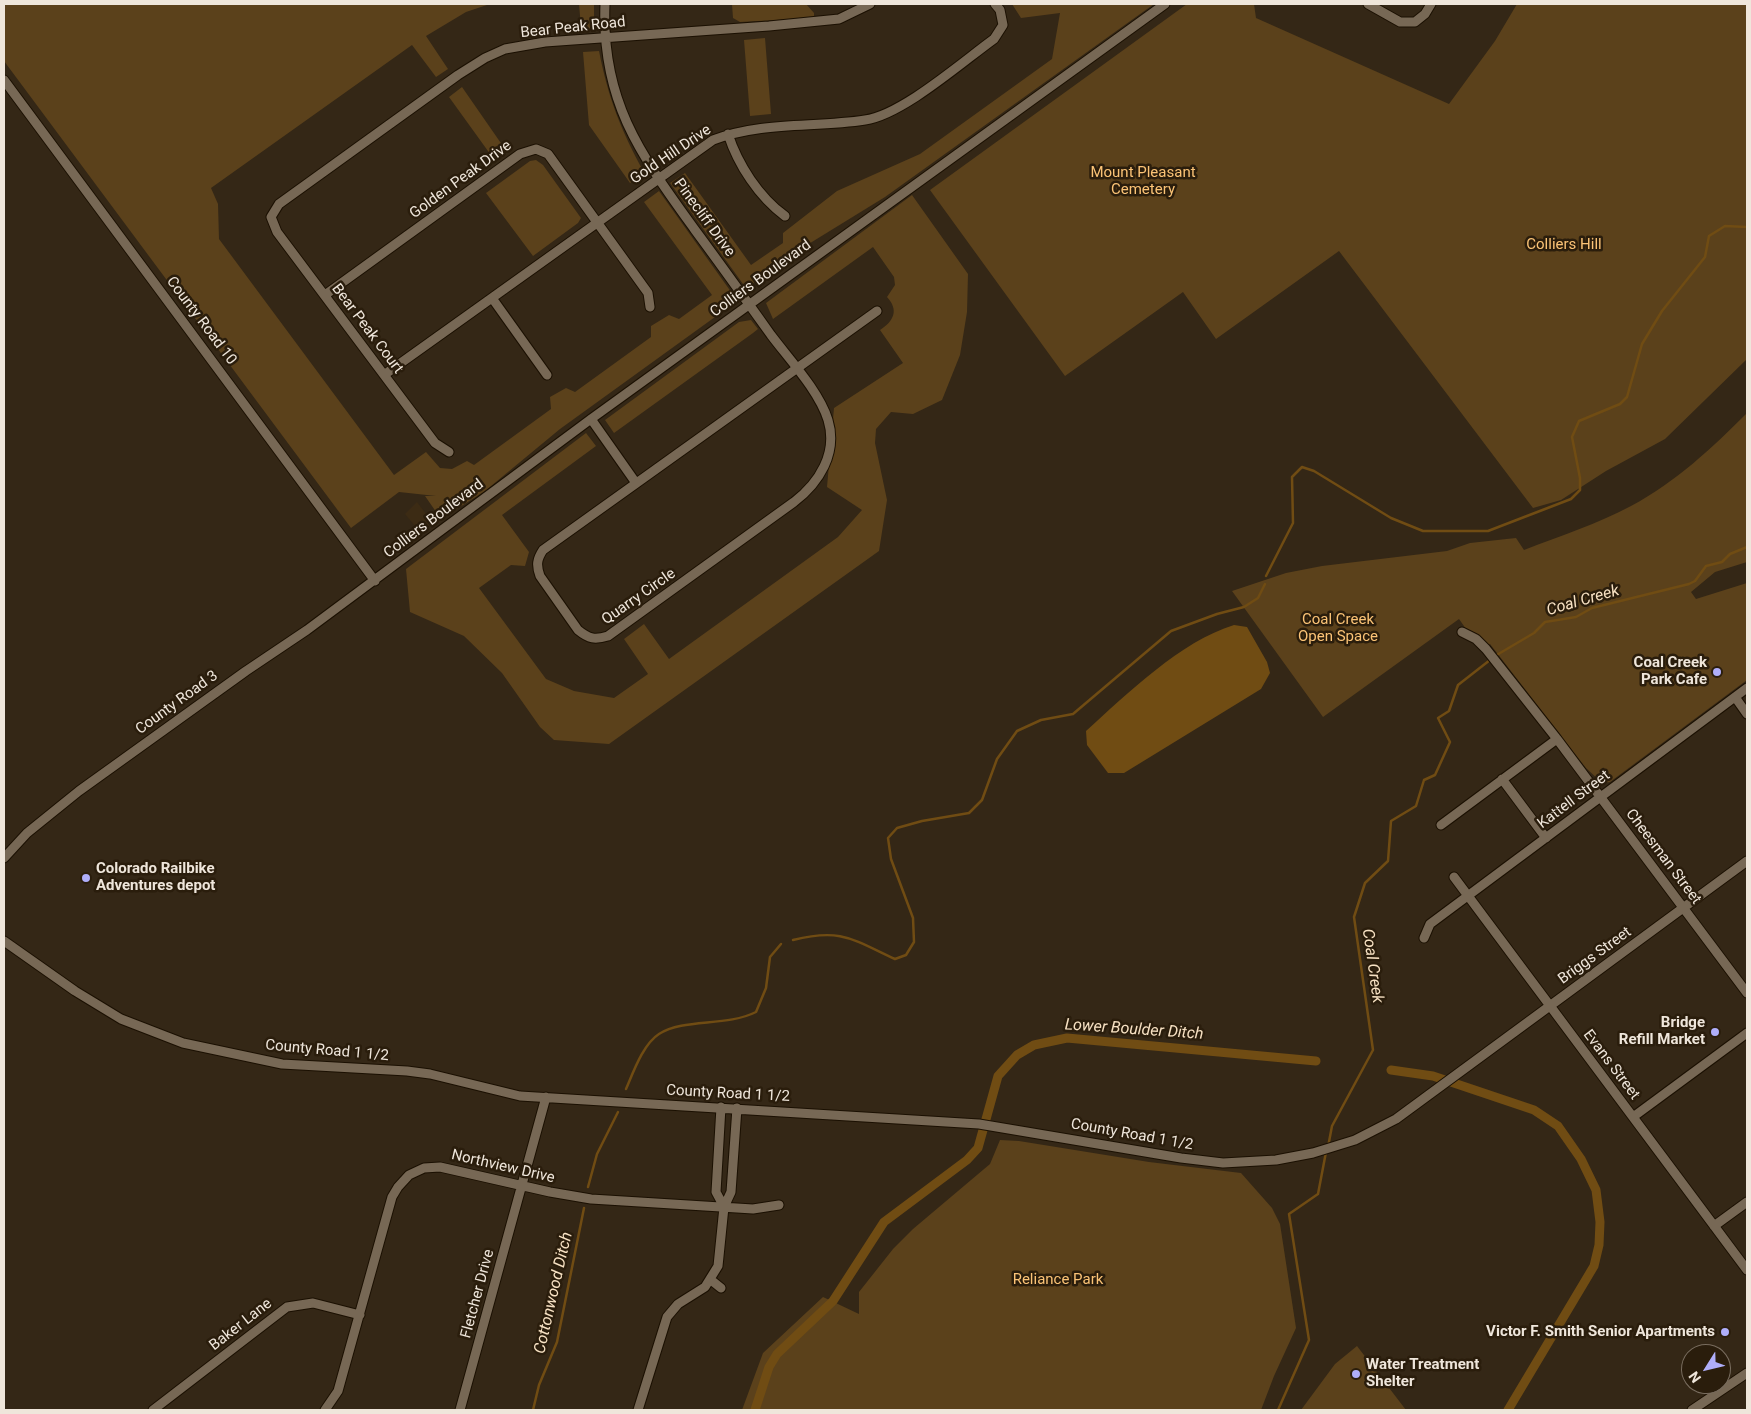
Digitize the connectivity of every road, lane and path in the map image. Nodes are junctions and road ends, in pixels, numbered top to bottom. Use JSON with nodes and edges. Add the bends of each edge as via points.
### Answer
{"nodes":[{"id":1,"x":605,"y":4,"type":"edge"},
{"id":2,"x":870,"y":4,"type":"edge"},
{"id":3,"x":995,"y":4,"type":"edge"},
{"id":4,"x":1165,"y":4,"type":"edge"},
{"id":5,"x":1368,"y":4,"type":"edge"},
{"id":6,"x":1431,"y":4,"type":"edge"},
{"id":7,"x":604,"y":38,"type":"junction"},
{"id":8,"x":4,"y":80,"type":"edge"},
{"id":9,"x":728,"y":134,"type":"junction"},
{"id":10,"x":658,"y":179,"type":"junction"},
{"id":11,"x":785,"y":216,"type":"dead end"},
{"id":12,"x":272,"y":217,"type":"joint"},
{"id":13,"x":598,"y":222,"type":"junction"},
{"id":14,"x":324,"y":295,"type":"junction"},
{"id":15,"x":492,"y":298,"type":"junction"},
{"id":16,"x":749,"y":304,"type":"junction"},
{"id":17,"x":650,"y":307,"type":"dead end"},
{"id":18,"x":877,"y":311,"type":"dead end"},
{"id":19,"x":796,"y":369,"type":"junction"},
{"id":20,"x":384,"y":375,"type":"junction"},
{"id":21,"x":547,"y":375,"type":"dead end"},
{"id":22,"x":591,"y":419,"type":"junction"},
{"id":23,"x":449,"y":452,"type":"dead end"},
{"id":24,"x":636,"y":483,"type":"junction"},
{"id":25,"x":375,"y":581,"type":"junction"},
{"id":26,"x":1462,"y":632,"type":"dead end"},
{"id":27,"x":1747,"y":688,"type":"edge"},
{"id":28,"x":1735,"y":697,"type":"junction"},
{"id":29,"x":1747,"y":714,"type":"edge"},
{"id":30,"x":1557,"y":739,"type":"junction"},
{"id":31,"x":1502,"y":779,"type":"junction"},
{"id":32,"x":1601,"y":797,"type":"junction"},
{"id":33,"x":1441,"y":825,"type":"dead end"},
{"id":34,"x":1546,"y":838,"type":"junction"},
{"id":35,"x":4,"y":858,"type":"edge"},
{"id":36,"x":1747,"y":861,"type":"edge"},
{"id":37,"x":1454,"y":877,"type":"dead end"},
{"id":38,"x":1468,"y":896,"type":"junction"},
{"id":39,"x":1684,"y":908,"type":"junction"},
{"id":40,"x":1424,"y":938,"type":"dead end"},
{"id":41,"x":4,"y":941,"type":"edge"},
{"id":42,"x":1747,"y":993,"type":"edge"},
{"id":43,"x":1550,"y":1007,"type":"junction"},
{"id":44,"x":1747,"y":1033,"type":"edge"},
{"id":45,"x":1459,"y":1074,"type":"joint"},
{"id":46,"x":546,"y":1097,"type":"junction"},
{"id":47,"x":721,"y":1107,"type":"junction"},
{"id":48,"x":737,"y":1108,"type":"junction"},
{"id":49,"x":1633,"y":1116,"type":"junction"},
{"id":50,"x":522,"y":1186,"type":"junction"},
{"id":51,"x":1747,"y":1202,"type":"edge"},
{"id":52,"x":779,"y":1205,"type":"dead end"},
{"id":53,"x":724,"y":1208,"type":"junction"},
{"id":54,"x":1714,"y":1226,"type":"junction"},
{"id":55,"x":1747,"y":1270,"type":"edge"},
{"id":56,"x":711,"y":1280,"type":"junction"},
{"id":57,"x":721,"y":1288,"type":"dead end"},
{"id":58,"x":360,"y":1315,"type":"junction"},
{"id":59,"x":1747,"y":1373,"type":"edge"},
{"id":60,"x":153,"y":1410,"type":"edge"},
{"id":61,"x":326,"y":1410,"type":"edge"},
{"id":62,"x":460,"y":1410,"type":"edge"},
{"id":63,"x":638,"y":1410,"type":"edge"},
{"id":64,"x":1692,"y":1410,"type":"edge"}],
"edges":[{"from":1,"to":7,"type":"street","name":"Pinecliff Drive"},
{"from":2,"to":7,"type":"street","name":"Bear Peak Road","via":[[839,19]]},
{"from":3,"to":9,"type":"street","name":"Gold Hill Drive","via":[[1000,10],[1003,25],[994,39],[892,111],[866,120],[773,126]]},
{"from":4,"to":16,"type":"street","name":"Colliers Boulevard"},
{"from":5,"to":6,"type":"street","via":[[1400,22],[1415,22]]},
{"from":7,"to":10,"type":"street","name":"Pinecliff Drive","via":[[608,66],[630,134]]},
{"from":7,"to":12,"type":"street","name":"Bear Peak Road","via":[[545,42],[505,49],[485,58],[279,204]]},
{"from":8,"to":25,"type":"street","name":"County Road 10"},
{"from":9,"to":10,"type":"street","name":"Gold Hill Drive","via":[[713,140]]},
{"from":9,"to":11,"type":"street","via":[[739,162],[771,206]]},
{"from":10,"to":13,"type":"street","name":"Gold Hill Drive"},
{"from":10,"to":16,"type":"street","name":"Pinecliff Drive"},
{"from":12,"to":14,"type":"street","name":"Bear Peak Court","via":[[278,232]]},
{"from":13,"to":14,"type":"street","name":"Golden Peak Drive","via":[[548,154],[539,149],[529,149]]},
{"from":13,"to":15,"type":"street","name":"Gold Hill Drive"},
{"from":13,"to":17,"type":"street","via":[[648,293]]},
{"from":14,"to":20,"type":"street","name":"Bear Peak Court"},
{"from":15,"to":20,"type":"street","name":"Gold Hill Drive"},
{"from":15,"to":21,"type":"street"},
{"from":16,"to":19,"type":"street","name":"Quarry Circle"},
{"from":16,"to":22,"type":"street","name":"Colliers Boulevard"},
{"from":18,"to":19,"type":"street"},
{"from":19,"to":24,"type":"street","name":"Quarry Circle"},
{"from":19,"to":24,"type":"street","name":"Quarry Circle","via":[[818,399],[828,420],[826,462],[814,485],[608,636],[597,640],[586,637],[540,576],[538,558],[543,550]]},
{"from":20,"to":23,"type":"street","name":"Bear Peak Court","via":[[435,443]]},
{"from":22,"to":24,"type":"street"},
{"from":22,"to":25,"type":"street","name":"Colliers Boulevard"},
{"from":25,"to":35,"type":"street","name":"County Road 3","via":[[78,791],[27,833]]},
{"from":26,"to":30,"type":"street","name":"Cheesman Street","via":[[1486,648]]},
{"from":27,"to":28,"type":"street","name":"Kattell Street"},
{"from":28,"to":29,"type":"street"},
{"from":28,"to":32,"type":"street","name":"Kattell Street"},
{"from":30,"to":31,"type":"street"},
{"from":30,"to":32,"type":"street","name":"Cheesman Street"},
{"from":31,"to":33,"type":"street"},
{"from":31,"to":34,"type":"street"},
{"from":32,"to":34,"type":"street","name":"Kattell Street"},
{"from":32,"to":39,"type":"street","name":"Cheesman Street"},
{"from":34,"to":38,"type":"street","name":"Kattell Street"},
{"from":36,"to":39,"type":"street","name":"Briggs Street"},
{"from":37,"to":38,"type":"street","name":"Evans Street"},
{"from":38,"to":40,"type":"street","name":"Kattell Street","via":[[1430,924]]},
{"from":38,"to":43,"type":"street","name":"Evans Street"},
{"from":39,"to":42,"type":"street","name":"Cheesman Street"},
{"from":39,"to":43,"type":"street","name":"Briggs Street"},
{"from":41,"to":46,"type":"street","name":"County Road 1 1/2","via":[[121,1019],[183,1043],[282,1064],[407,1071],[520,1096]]},
{"from":43,"to":45,"type":"street","name":"Briggs Street"},
{"from":43,"to":49,"type":"street","name":"Evans Street"},
{"from":44,"to":49,"type":"street"},
{"from":45,"to":48,"type":"street","name":"County Road 1 1/2","via":[[1387,1124],[1340,1145],[1288,1158],[1243,1163],[1200,1161],[979,1124]]},
{"from":46,"to":47,"type":"street","name":"County Road 1 1/2"},
{"from":46,"to":50,"type":"street","name":"Fletcher Drive"},
{"from":47,"to":48,"type":"street","name":"County Road 1 1/2"},
{"from":47,"to":53,"type":"street","via":[[716,1192]]},
{"from":48,"to":53,"type":"street","via":[[731,1192]]},
{"from":49,"to":54,"type":"street","name":"Evans Street"},
{"from":50,"to":53,"type":"street","name":"Northview Drive","via":[[591,1199]]},
{"from":50,"to":58,"type":"street","name":"Northview Drive","via":[[440,1167],[424,1168],[409,1175],[392,1197]]},
{"from":50,"to":62,"type":"street","name":"Fletcher Drive"},
{"from":51,"to":54,"type":"street"},
{"from":52,"to":53,"type":"street","name":"Northview Drive","via":[[753,1209]]},
{"from":53,"to":56,"type":"street","via":[[719,1262]]},
{"from":54,"to":55,"type":"street","name":"Evans Street"},
{"from":56,"to":57,"type":"street"},
{"from":56,"to":63,"type":"street","via":[[678,1304],[667,1317]]},
{"from":58,"to":60,"type":"street","name":"Baker Lane","via":[[313,1303],[287,1307]]},
{"from":58,"to":61,"type":"street","name":"Northview Drive","via":[[338,1391]]},
{"from":59,"to":64,"type":"street"}]}
